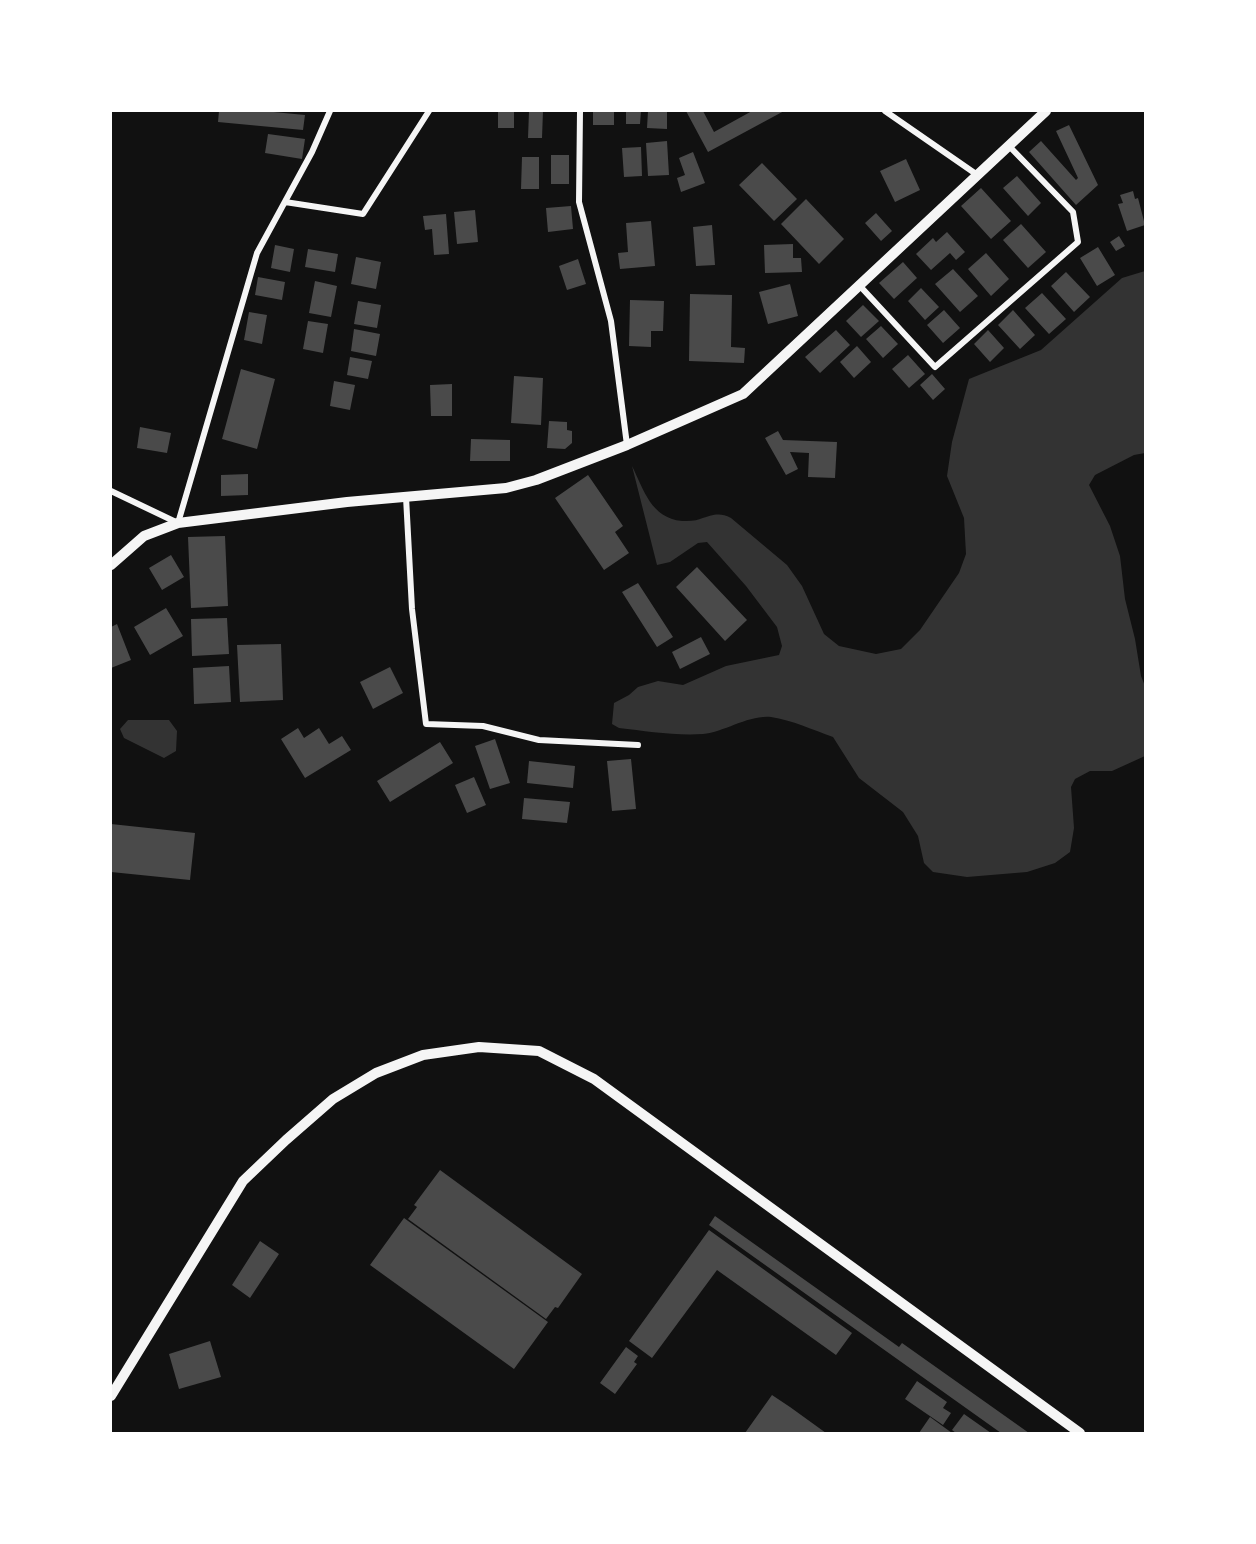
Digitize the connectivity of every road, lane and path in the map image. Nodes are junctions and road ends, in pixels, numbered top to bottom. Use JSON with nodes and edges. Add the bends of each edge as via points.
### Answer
{"nodes":[{"id":1,"x":330,"y":111,"type":"edge"},
{"id":2,"x":429,"y":111,"type":"edge"},
{"id":3,"x":580,"y":111,"type":"edge"},
{"id":4,"x":885,"y":111,"type":"edge"},
{"id":5,"x":1046,"y":111,"type":"edge"},
{"id":6,"x":1008,"y":145,"type":"junction"},
{"id":7,"x":976,"y":174,"type":"junction"},
{"id":8,"x":285,"y":202,"type":"junction"},
{"id":9,"x":860,"y":285,"type":"junction"},
{"id":10,"x":627,"y":445,"type":"junction"},
{"id":11,"x":111,"y":491,"type":"edge"},
{"id":12,"x":406,"y":496,"type":"junction"},
{"id":13,"x":178,"y":523,"type":"junction"},
{"id":14,"x":111,"y":565,"type":"edge"},
{"id":15,"x":638,"y":745,"type":"dead end"},
{"id":16,"x":111,"y":1395,"type":"edge"},
{"id":17,"x":1080,"y":1433,"type":"edge"}],
"edges":[{"from":1,"to":8,"type":"street"},
{"from":2,"to":8,"type":"street","via":[[363,214]]},
{"from":3,"to":10,"type":"street","via":[[579,202],[611,321]]},
{"from":4,"to":7,"type":"street"},
{"from":5,"to":6,"type":"street"},
{"from":6,"to":7,"type":"street"},
{"from":6,"to":9,"type":"street","via":[[1073,212],[1078,242],[935,367]]},
{"from":7,"to":9,"type":"street"},
{"from":8,"to":13,"type":"street","via":[[257,253]]},
{"from":9,"to":10,"type":"street","via":[[742,394]]},
{"from":10,"to":12,"type":"street","via":[[506,488]]},
{"from":11,"to":13,"type":"street"},
{"from":12,"to":13,"type":"street"},
{"from":12,"to":15,"type":"street","via":[[412,609],[426,724],[483,726],[539,740]]},
{"from":13,"to":14,"type":"street","via":[[144,536]]},
{"from":16,"to":17,"type":"street","via":[[243,1181],[286,1140],[333,1099],[376,1072],[423,1055],[479,1047],[539,1051],[594,1079]]}]}
